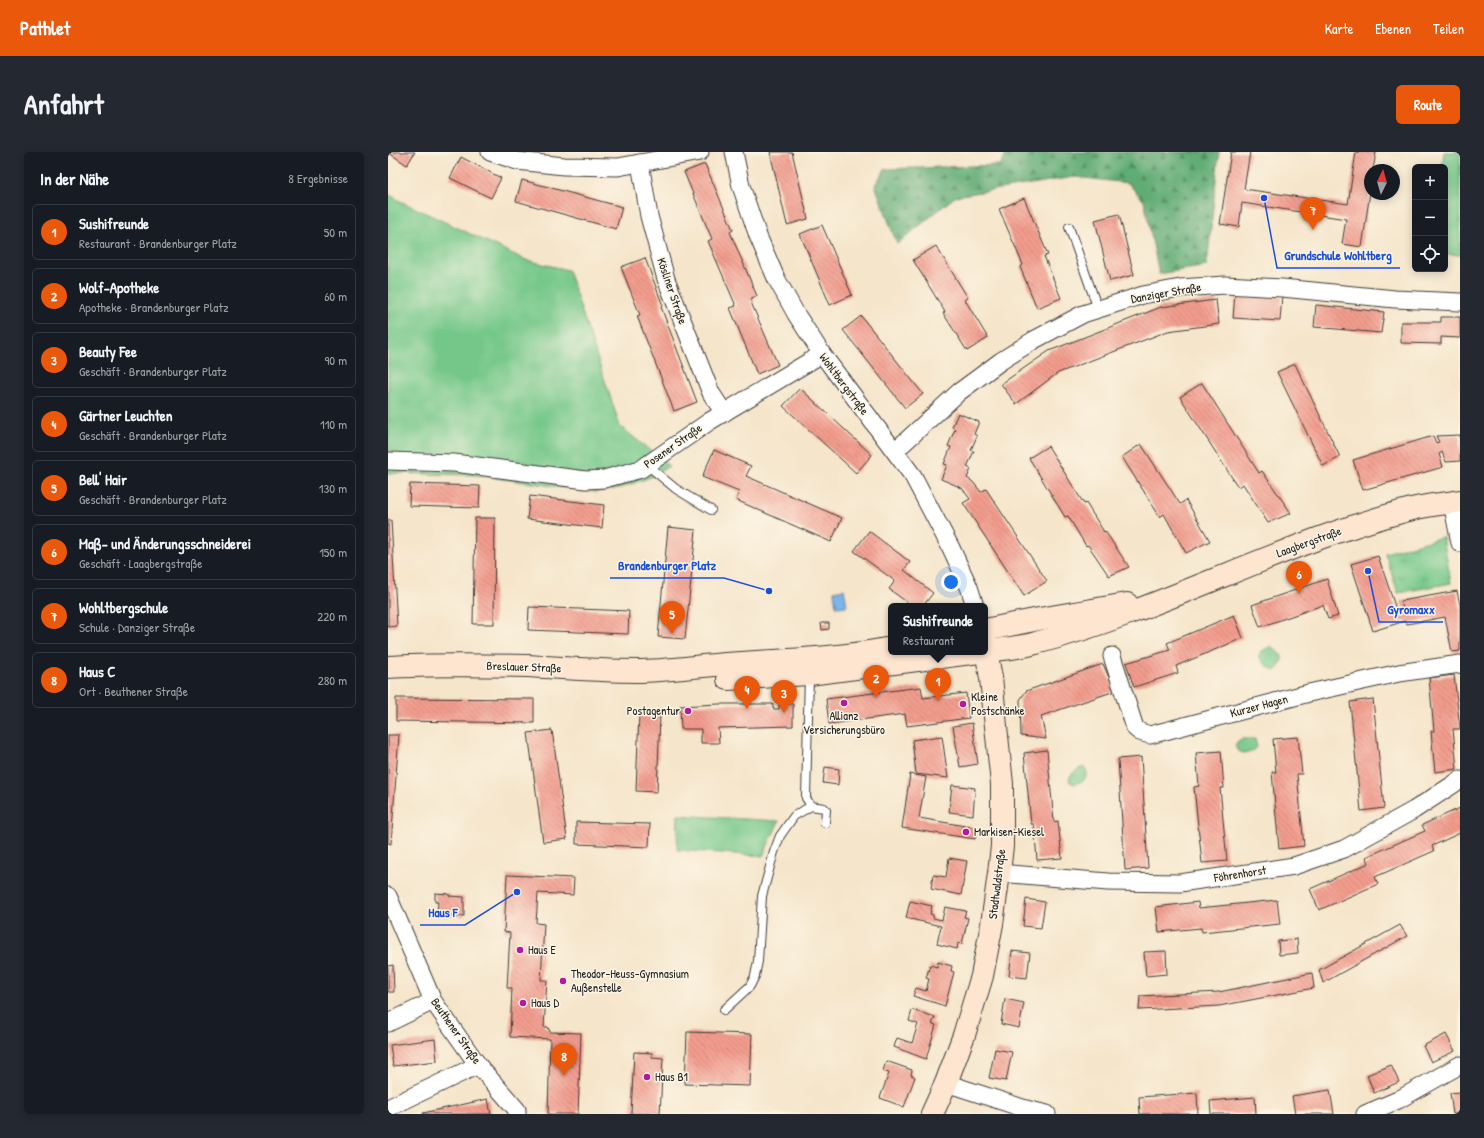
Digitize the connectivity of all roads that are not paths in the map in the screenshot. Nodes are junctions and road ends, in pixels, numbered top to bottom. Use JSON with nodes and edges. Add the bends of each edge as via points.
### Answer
{"nodes":[{"id":1,"x":490,"y":152,"type":"edge"},
{"id":2,"x":700,"y":152,"type":"edge"},
{"id":3,"x":734,"y":152,"type":"edge"},
{"id":4,"x":640,"y":163,"type":"junction"},
{"id":5,"x":1069,"y":227,"type":"dead end"},
{"id":6,"x":1460,"y":302,"type":"edge"},
{"id":7,"x":1098,"y":309,"type":"junction"},
{"id":8,"x":822,"y":354,"type":"junction"},
{"id":9,"x":724,"y":413,"type":"junction"},
{"id":10,"x":895,"y":451,"type":"junction"},
{"id":11,"x":388,"y":461,"type":"edge"},
{"id":12,"x":647,"y":465,"type":"junction"},
{"id":13,"x":1456,"y":502,"type":"edge"},
{"id":14,"x":711,"y":510,"type":"dead end"},
{"id":15,"x":1460,"y":543,"type":"edge"},
{"id":16,"x":974,"y":603,"type":"edge"},
{"id":17,"x":988,"y":646,"type":"edge"},
{"id":18,"x":888,"y":649,"type":"edge"},
{"id":19,"x":905,"y":655,"type":"edge"},
{"id":20,"x":986,"y":655,"type":"edge"},
{"id":21,"x":1112,"y":656,"type":"dead end"},
{"id":22,"x":1460,"y":664,"type":"edge"},
{"id":23,"x":808,"y":666,"type":"junction"},
{"id":24,"x":388,"y":667,"type":"edge"},
{"id":25,"x":1460,"y":780,"type":"edge"},
{"id":26,"x":811,"y":806,"type":"junction"},
{"id":27,"x":825,"y":823,"type":"dead end"},
{"id":28,"x":999,"y":873,"type":"junction"},
{"id":29,"x":388,"y":896,"type":"edge"},
{"id":30,"x":433,"y":1001,"type":"junction"},
{"id":31,"x":724,"y":1010,"type":"dead end"},
{"id":32,"x":388,"y":1023,"type":"edge"},
{"id":33,"x":478,"y":1065,"type":"junction"},
{"id":34,"x":1460,"y":1065,"type":"edge"},
{"id":35,"x":946,"y":1083,"type":"junction"},
{"id":36,"x":388,"y":1108,"type":"edge"},
{"id":37,"x":1026,"y":1112,"type":"edge"},
{"id":38,"x":517,"y":1114,"type":"edge"},
{"id":39,"x":932,"y":1114,"type":"edge"},
{"id":40,"x":1047,"y":1114,"type":"edge"},
{"id":41,"x":1365,"y":1114,"type":"edge"}],
"edges":[{"from":1,"to":4,"type":"street","via":[[517,161],[564,166],[618,167]]},
{"from":2,"to":4,"type":"street"},
{"from":3,"to":8,"type":"street","name":"Wohltbergstraße","via":[[741,186],[776,278]]},
{"from":4,"to":9,"type":"street","name":"Kösliner Straße","via":[[649,216],[666,279],[711,393]]},
{"from":5,"to":7,"type":"lane"},
{"from":6,"to":7,"type":"street","name":"Danziger Straße","via":[[1225,285],[1180,288],[1143,295]]},
{"from":7,"to":10,"type":"street","name":"Danziger Straße","via":[[1076,317],[1001,361],[959,392]]},
{"from":8,"to":9,"type":"street","name":"Posener Straße"},
{"from":8,"to":10,"type":"street","name":"Wohltbergstraße"},
{"from":9,"to":12,"type":"street","name":"Posener Straße"},
{"from":10,"to":16,"type":"street","name":"Wohltbergstraße","via":[[913,476],[951,548]]},
{"from":11,"to":12,"type":"street","name":"Posener Straße","via":[[454,463],[586,480],[604,479],[636,471]]},
{"from":12,"to":14,"type":"lane","via":[[676,489]]},
{"from":13,"to":15,"type":"street"},
{"from":13,"to":17,"type":"street","name":"Laagbergstraße","via":[[1414,508],[1337,531],[1108,621],[1035,643]]},
{"from":18,"to":23,"type":"street"},
{"from":19,"to":23,"type":"street","name":"Laagbergstraße"},
{"from":20,"to":28,"type":"street","name":"Stadtwaldstraße","via":[[991,678],[1002,784],[1002,846]]},
{"from":21,"to":22,"type":"street","name":"Kurzer Hagen","via":[[1135,728],[1150,735],[1309,693],[1399,673]]},
{"from":23,"to":24,"type":"street","name":"Breslauer Straße","via":[[701,681],[660,671],[466,665]]},
{"from":23,"to":26,"type":"lane","via":[[806,798]]},
{"from":25,"to":28,"type":"street","name":"Föhrenhorst","via":[[1414,810],[1344,849],[1294,866],[1180,883],[1108,882]]},
{"from":26,"to":27,"type":"lane","via":[[826,810]]},
{"from":26,"to":31,"type":"lane","via":[[794,816],[778,841],[762,896],[755,976],[750,986]]},
{"from":28,"to":35,"type":"street","name":"Stadtwaldstraße","via":[[982,976]]},
{"from":29,"to":30,"type":"street","name":"Beuthener Straße"},
{"from":30,"to":32,"type":"street"},
{"from":30,"to":33,"type":"street","name":"Beuthener Straße"},
{"from":33,"to":36,"type":"street"},
{"from":33,"to":38,"type":"street","name":"Beuthener Straße","via":[[517,1110]]},
{"from":34,"to":41,"type":"street","via":[[1398,1100]]},
{"from":35,"to":37,"type":"street"},
{"from":35,"to":39,"type":"street","name":"Stadtwaldstraße"},
{"from":37,"to":40,"type":"street"}]}
